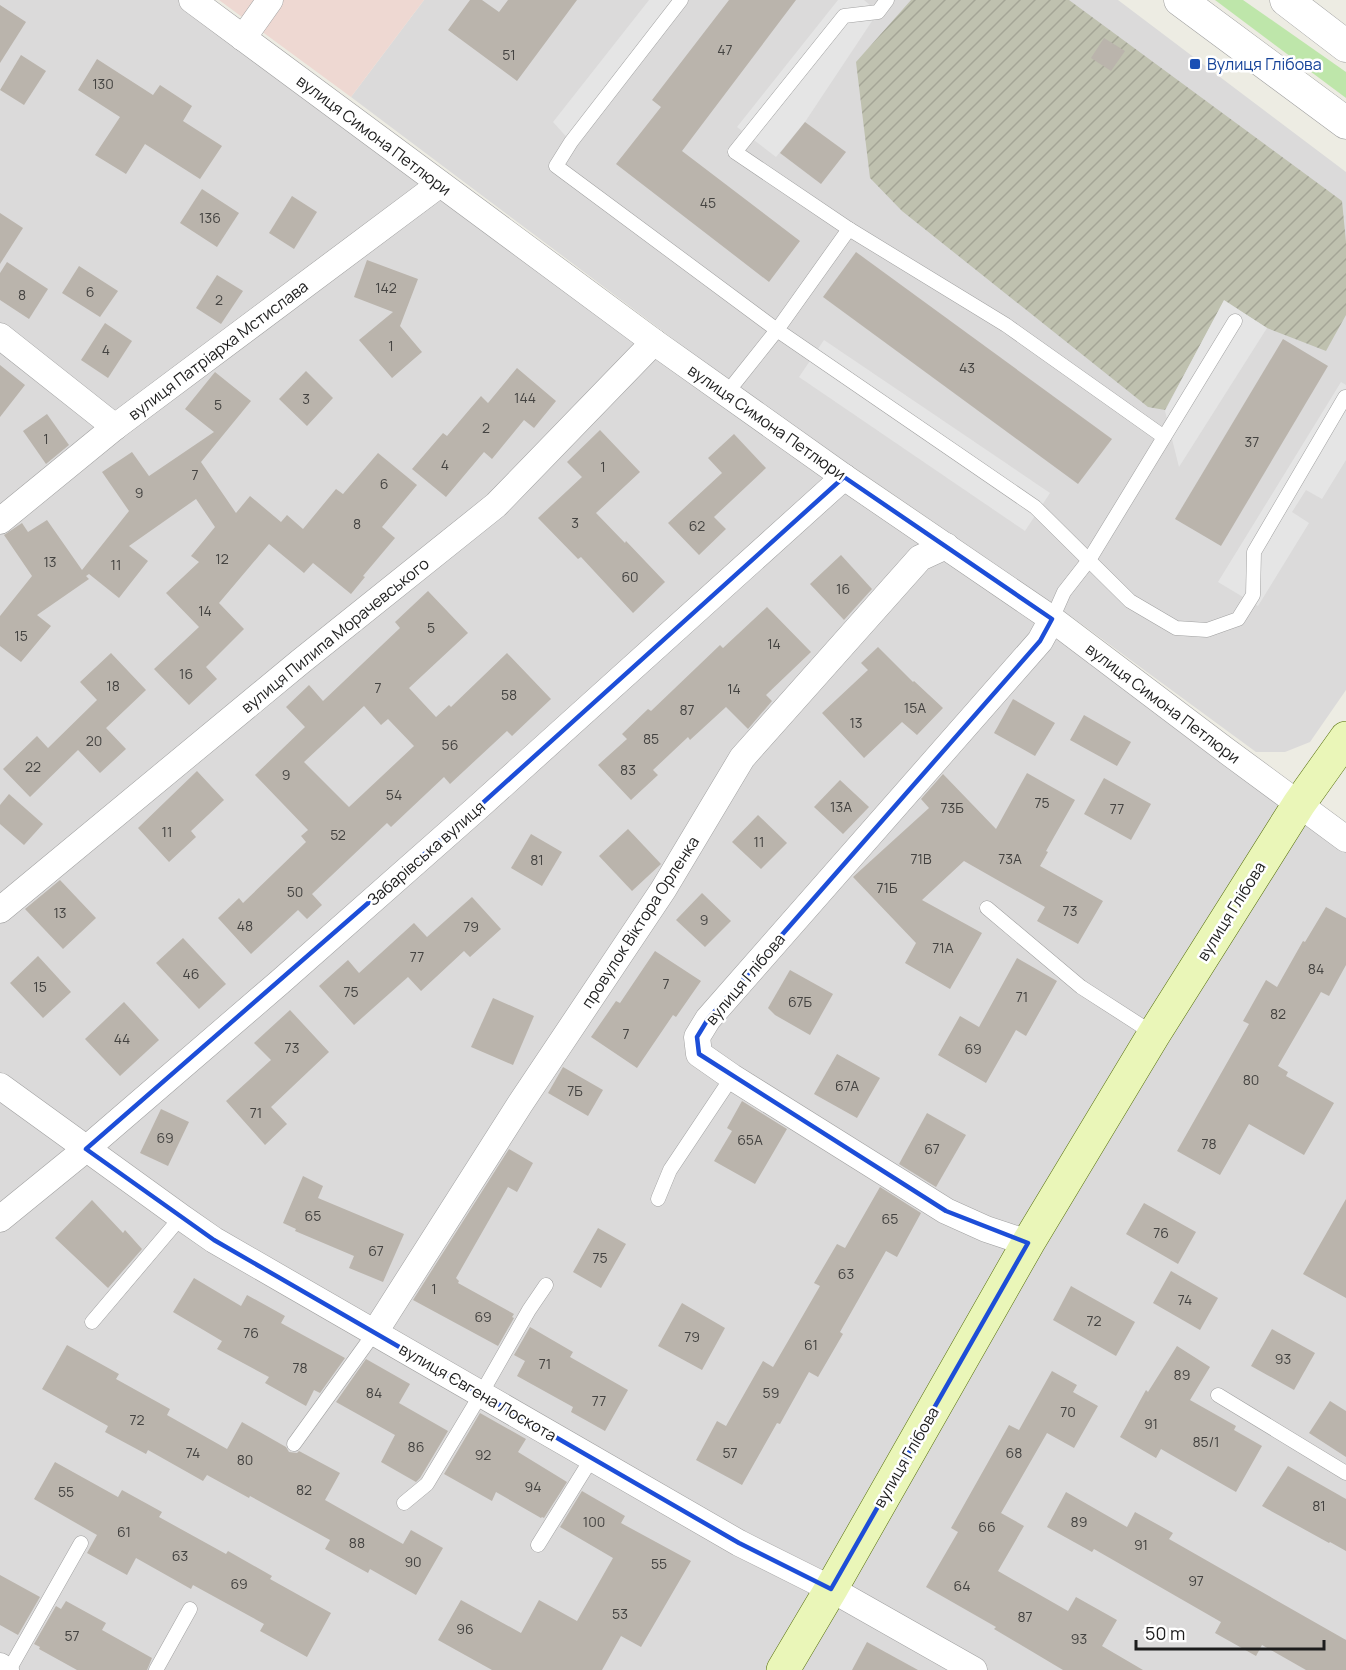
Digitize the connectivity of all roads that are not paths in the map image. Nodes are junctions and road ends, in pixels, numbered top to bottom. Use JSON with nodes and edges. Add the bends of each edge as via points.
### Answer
{"nodes":[{"id":1,"x":192,"y":0,"type":"edge"},
{"id":2,"x":270,"y":0,"type":"edge"},
{"id":3,"x":681,"y":0,"type":"edge"},
{"id":4,"x":887,"y":0,"type":"edge"},
{"id":5,"x":1180,"y":0,"type":"edge"},
{"id":6,"x":1286,"y":0,"type":"edge"},
{"id":7,"x":243,"y":38,"type":"junction"},
{"id":8,"x":1346,"y":46,"type":"edge"},
{"id":9,"x":1346,"y":123,"type":"edge"},
{"id":10,"x":440,"y":184,"type":"junction"},
{"id":11,"x":849,"y":229,"type":"junction"},
{"id":12,"x":1235,"y":321,"type":"dead end"},
{"id":13,"x":777,"y":330,"type":"junction"},
{"id":14,"x":0,"y":336,"type":"edge"},
{"id":15,"x":654,"y":342,"type":"junction"},
{"id":16,"x":726,"y":394,"type":"junction"},
{"id":17,"x":1345,"y":398,"type":"edge"},
{"id":18,"x":115,"y":427,"type":"junction"},
{"id":19,"x":1164,"y":437,"type":"junction"},
{"id":20,"x":844,"y":477,"type":"junction"},
{"id":21,"x":0,"y":521,"type":"edge"},
{"id":22,"x":946,"y":546,"type":"junction"},
{"id":23,"x":1089,"y":560,"type":"junction"},
{"id":24,"x":1052,"y":619,"type":"junction"},
{"id":25,"x":1346,"y":738,"type":"edge"},
{"id":26,"x":1299,"y":804,"type":"junction"},
{"id":27,"x":1346,"y":838,"type":"edge"},
{"id":28,"x":987,"y":908,"type":"dead end"},
{"id":29,"x":0,"y":910,"type":"edge"},
{"id":30,"x":1154,"y":1034,"type":"junction"},
{"id":31,"x":732,"y":1077,"type":"junction"},
{"id":32,"x":0,"y":1086,"type":"edge"},
{"id":33,"x":86,"y":1149,"type":"junction"},
{"id":34,"x":658,"y":1199,"type":"dead end"},
{"id":35,"x":181,"y":1217,"type":"junction"},
{"id":36,"x":0,"y":1219,"type":"edge"},
{"id":37,"x":1028,"y":1243,"type":"junction"},
{"id":38,"x":546,"y":1285,"type":"dead end"},
{"id":39,"x":92,"y":1322,"type":"dead end"},
{"id":40,"x":375,"y":1332,"type":"junction"},
{"id":41,"x":481,"y":1394,"type":"junction"},
{"id":42,"x":1218,"y":1395,"type":"dead end"},
{"id":43,"x":294,"y":1444,"type":"dead end"},
{"id":44,"x":592,"y":1458,"type":"junction"},
{"id":45,"x":1346,"y":1473,"type":"edge"},
{"id":46,"x":404,"y":1503,"type":"dead end"},
{"id":47,"x":81,"y":1543,"type":"dead end"},
{"id":48,"x":538,"y":1545,"type":"dead end"},
{"id":49,"x":831,"y":1589,"type":"junction"},
{"id":50,"x":190,"y":1609,"type":"dead end"},
{"id":51,"x":0,"y":1666,"type":"edge"},
{"id":52,"x":7,"y":1670,"type":"edge"},
{"id":53,"x":156,"y":1670,"type":"edge"},
{"id":54,"x":783,"y":1670,"type":"edge"},
{"id":55,"x":974,"y":1670,"type":"edge"}],
"edges":[{"from":1,"to":7,"type":"street","name":"вулиця Симона Петлюри"},
{"from":2,"to":7,"type":"street"},
{"from":3,"to":13,"type":"lane","via":[[556,166]]},
{"from":4,"to":11,"type":"lane","via":[[878,12],[844,16],[735,152]]},
{"from":5,"to":9,"type":"street"},
{"from":6,"to":8,"type":"street"},
{"from":7,"to":10,"type":"street","name":"вулиця Симона Петлюри"},
{"from":10,"to":15,"type":"street","name":"вулиця Симона Петлюри"},
{"from":10,"to":18,"type":"street","name":"вулиця Патріарха Мстислава"},
{"from":11,"to":13,"type":"lane"},
{"from":11,"to":19,"type":"lane","via":[[1005,325]]},
{"from":12,"to":19,"type":"lane"},
{"from":13,"to":16,"type":"lane"},
{"from":13,"to":23,"type":"lane","via":[[1035,507]]},
{"from":14,"to":18,"type":"street"},
{"from":15,"to":16,"type":"street","name":"вулиця Симона Петлюри"},
{"from":15,"to":29,"type":"street","name":"вулиця Пилипа Морачевського","via":[[496,505]]},
{"from":16,"to":20,"type":"street","name":"вулиця Симона Петлюри"},
{"from":17,"to":23,"type":"lane","via":[[1254,552],[1253,596],[1238,619],[1207,630],[1176,628],[1130,601]]},
{"from":18,"to":21,"type":"street","name":"вулиця Патріарха Мстислава"},
{"from":19,"to":23,"type":"lane"},
{"from":20,"to":22,"type":"street","name":"вулиця Симона Петлюри"},
{"from":20,"to":33,"type":"street","name":"Забарівська вулиця","via":[[476,809]]},
{"from":22,"to":24,"type":"street","name":"вулиця Симона Петлюри"},
{"from":22,"to":40,"type":"street","name":"провулок Віктора Орленка","via":[[920,558],[742,758],[663,890]]},
{"from":23,"to":24,"type":"lane","via":[[1064,592]]},
{"from":24,"to":26,"type":"street","name":"вулиця Симона Петлюри"},
{"from":24,"to":31,"type":"street","name":"вулиця Глібова","via":[[1040,641],[708,1019],[697,1037],[699,1054]]},
{"from":25,"to":26,"type":"main road","name":"вулиця Глібова"},
{"from":26,"to":27,"type":"street","name":"вулиця Симона Петлюри"},
{"from":26,"to":30,"type":"main road","name":"вулиця Глібова"},
{"from":28,"to":30,"type":"lane","via":[[1081,987]]},
{"from":30,"to":37,"type":"main road","name":"вулиця Глібова"},
{"from":31,"to":34,"type":"lane","via":[[670,1170]]},
{"from":31,"to":37,"type":"street","name":"вулиця Глібова","via":[[946,1211]]},
{"from":32,"to":33,"type":"street","name":"вулиця Євгена Лоскота"},
{"from":33,"to":35,"type":"street","name":"вулиця Євгена Лоскота"},
{"from":33,"to":36,"type":"street","name":"Забарівська вулиця"},
{"from":35,"to":39,"type":"lane"},
{"from":35,"to":40,"type":"street","name":"вулиця Євгена Лоскота"},
{"from":37,"to":49,"type":"main road","name":"вулиця Глібова"},
{"from":38,"to":41,"type":"lane"},
{"from":40,"to":41,"type":"street","name":"вулиця Євгена Лоскота"},
{"from":40,"to":43,"type":"lane"},
{"from":41,"to":44,"type":"street","name":"вулиця Євгена Лоскота"},
{"from":41,"to":46,"type":"lane","via":[[427,1484]]},
{"from":42,"to":45,"type":"lane"},
{"from":44,"to":48,"type":"lane"},
{"from":44,"to":49,"type":"street","name":"вулиця Євгена Лоскота","via":[[739,1543]]},
{"from":47,"to":52,"type":"lane"},
{"from":49,"to":54,"type":"main road","name":"вулиця Глібова"},
{"from":49,"to":55,"type":"street","name":"вулиця Євгена Лоскота"},
{"from":50,"to":53,"type":"lane"},
{"from":51,"to":52,"type":"street"}]}
